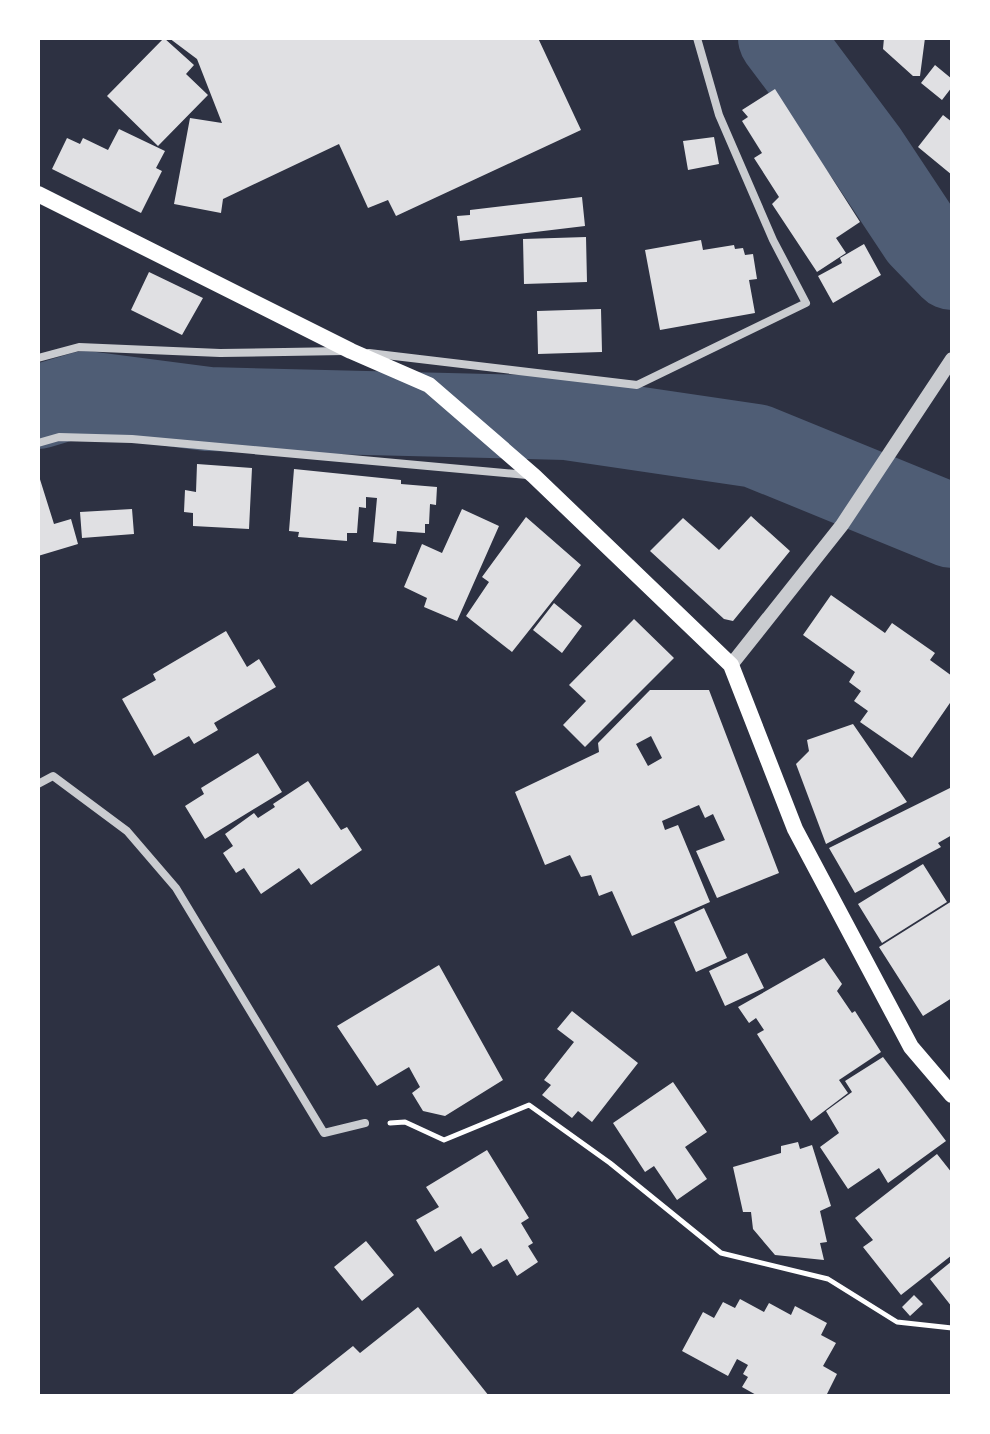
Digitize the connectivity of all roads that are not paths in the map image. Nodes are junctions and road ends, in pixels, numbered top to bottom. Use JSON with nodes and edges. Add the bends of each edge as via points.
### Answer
{"nodes":[{"id":1,"x":697,"y":38,"type":"edge"},
{"id":2,"x":38,"y":194,"type":"edge"},
{"id":3,"x":351,"y":351,"type":"junction"},
{"id":4,"x":38,"y":358,"type":"edge"},
{"id":5,"x":951,"y":361,"type":"edge"},
{"id":6,"x":38,"y":443,"type":"edge"},
{"id":7,"x":534,"y":476,"type":"junction"},
{"id":8,"x":731,"y":665,"type":"junction"},
{"id":9,"x":38,"y":784,"type":"edge"},
{"id":10,"x":952,"y":1095,"type":"edge"},
{"id":11,"x":365,"y":1123,"type":"road end"}],
"edges":[{"from":1,"to":3,"type":"street","via":[[719,115],[806,303],[637,385]]},
{"from":2,"to":3,"type":"main road"},
{"from":3,"to":4,"type":"street","via":[[79,347]]},
{"from":3,"to":7,"type":"main road","via":[[429,385]]},
{"from":5,"to":8,"type":"street","via":[[842,525]]},
{"from":6,"to":7,"type":"street","via":[[59,437],[132,439]]},
{"from":7,"to":8,"type":"main road"},
{"from":8,"to":10,"type":"main road","via":[[795,829],[911,1047]]},
{"from":9,"to":11,"type":"street","via":[[53,776],[85,799],[127,831],[176,888],[324,1133]]}]}
